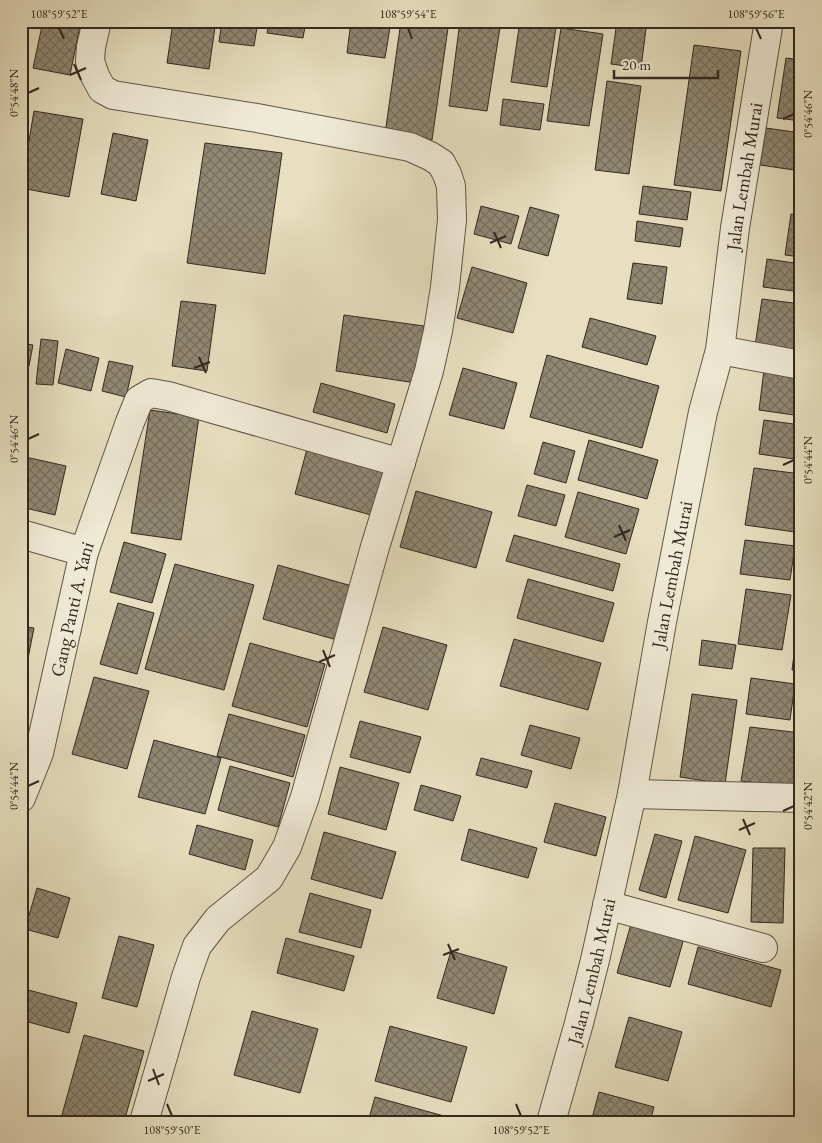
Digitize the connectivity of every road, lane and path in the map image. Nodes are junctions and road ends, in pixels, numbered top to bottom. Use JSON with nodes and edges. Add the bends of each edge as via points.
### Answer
{"nodes":[{"id":1,"x":96,"y":21,"type":"edge"},
{"id":2,"x":769,"y":21,"type":"edge"},
{"id":3,"x":720,"y":350,"type":"junction"},
{"id":4,"x":801,"y":365,"type":"edge"},
{"id":5,"x":401,"y":463,"type":"junction"},
{"id":6,"x":21,"y":534,"type":"edge"},
{"id":7,"x":84,"y":552,"type":"junction"},
{"id":8,"x":632,"y":794,"type":"junction"},
{"id":9,"x":21,"y":798,"type":"edge"},
{"id":10,"x":801,"y":798,"type":"edge"},
{"id":11,"x":607,"y":905,"type":"junction"},
{"id":12,"x":764,"y":948,"type":"dead end"},
{"id":13,"x":144,"y":1122,"type":"edge"},
{"id":14,"x":551,"y":1122,"type":"edge"}],
"edges":[{"from":1,"to":5,"type":"street","via":[[90,62],[102,89],[113,95],[410,147],[441,163],[451,186],[452,220],[445,287],[429,371]]},
{"from":2,"to":3,"type":"street","name":"Jalan Lembah Murai"},
{"from":3,"to":4,"type":"street"},
{"from":3,"to":8,"type":"street","name":"Jalan Lembah Murai","via":[[703,412]]},
{"from":5,"to":7,"type":"street","name":"Gang Panti A. Yani","via":[[151,393],[139,400]]},
{"from":5,"to":13,"type":"street","via":[[305,797],[287,847],[269,878],[218,919],[197,946]]},
{"from":6,"to":7,"type":"street"},
{"from":7,"to":9,"type":"street","name":"Gang Panti A. Yani","via":[[39,753]]},
{"from":8,"to":10,"type":"street"},
{"from":8,"to":11,"type":"street","name":"Jalan Lembah Murai"},
{"from":11,"to":12,"type":"street"},
{"from":11,"to":14,"type":"street","name":"Jalan Lembah Murai","via":[[580,1023]]}]}
